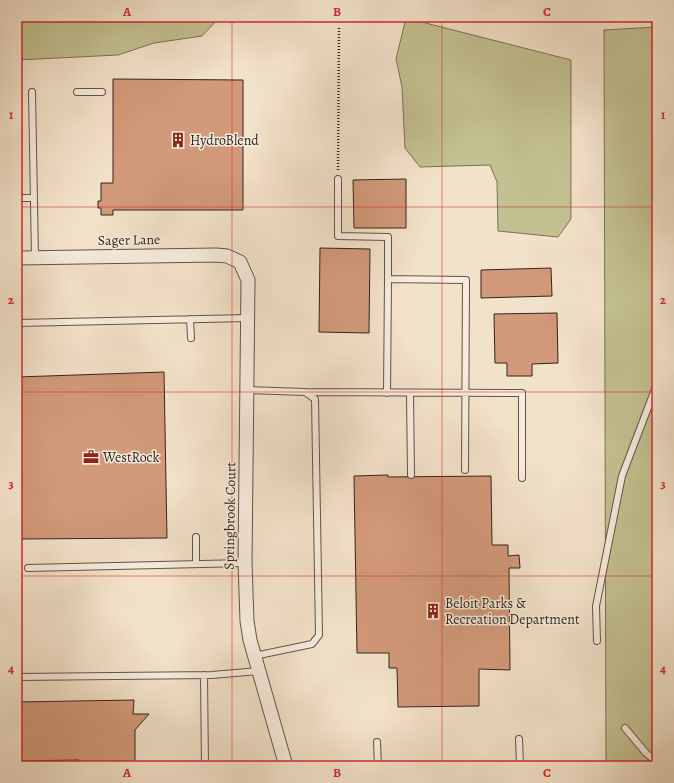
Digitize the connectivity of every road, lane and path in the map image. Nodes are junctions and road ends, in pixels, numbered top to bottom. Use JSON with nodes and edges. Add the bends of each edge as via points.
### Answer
{"nodes":[{"id":1,"x":339,"y":27,"type":"dead end"},
{"id":2,"x":32,"y":92,"type":"dead end"},
{"id":3,"x":77,"y":92,"type":"dead end"},
{"id":4,"x":102,"y":92,"type":"dead end"},
{"id":5,"x":338,"y":179,"type":"joint"},
{"id":6,"x":17,"y":198,"type":"edge"},
{"id":7,"x":33,"y":198,"type":"junction"},
{"id":8,"x":17,"y":258,"type":"edge"},
{"id":9,"x":35,"y":258,"type":"junction"},
{"id":10,"x":240,"y":262,"type":"joint"},
{"id":11,"x":388,"y":278,"type":"junction"},
{"id":12,"x":248,"y":318,"type":"junction"},
{"id":13,"x":190,"y":319,"type":"junction"},
{"id":14,"x":17,"y":323,"type":"edge"},
{"id":15,"x":191,"y":338,"type":"dead end"},
{"id":16,"x":657,"y":384,"type":"edge"},
{"id":17,"x":247,"y":390,"type":"junction"},
{"id":18,"x":306,"y":392,"type":"junction"},
{"id":19,"x":387,"y":393,"type":"junction"},
{"id":20,"x":410,"y":393,"type":"junction"},
{"id":21,"x":466,"y":393,"type":"junction"},
{"id":22,"x":465,"y":470,"type":"dead end"},
{"id":23,"x":411,"y":475,"type":"dead end"},
{"id":24,"x":522,"y":478,"type":"dead end"},
{"id":25,"x":196,"y":537,"type":"dead end"},
{"id":26,"x":245,"y":562,"type":"junction"},
{"id":27,"x":196,"y":564,"type":"junction"},
{"id":28,"x":28,"y":568,"type":"dead end"},
{"id":29,"x":597,"y":641,"type":"dead end"},
{"id":30,"x":254,"y":656,"type":"junction"},
{"id":31,"x":259,"y":671,"type":"junction"},
{"id":32,"x":204,"y":676,"type":"junction"},
{"id":33,"x":17,"y":678,"type":"edge"},
{"id":34,"x":625,"y":728,"type":"dead end"},
{"id":35,"x":519,"y":739,"type":"dead end"},
{"id":36,"x":377,"y":742,"type":"dead end"},
{"id":37,"x":657,"y":762,"type":"edge"},
{"id":38,"x":205,"y":766,"type":"edge"},
{"id":39,"x":286,"y":766,"type":"edge"},
{"id":40,"x":378,"y":766,"type":"edge"},
{"id":41,"x":520,"y":766,"type":"edge"}],
"edges":[{"from":1,"to":5,"type":"path"},
{"from":2,"to":7,"type":"lane"},
{"from":3,"to":4,"type":"lane"},
{"from":5,"to":11,"type":"lane","via":[[338,236],[388,237]]},
{"from":6,"to":7,"type":"lane"},
{"from":7,"to":9,"type":"lane"},
{"from":8,"to":9,"type":"street","name":"Sager Lane"},
{"from":9,"to":10,"type":"street","name":"Sager Lane","via":[[216,255],[227,256]]},
{"from":10,"to":12,"type":"street","name":"Springbrook Court","via":[[248,280]]},
{"from":11,"to":19,"type":"lane"},
{"from":11,"to":21,"type":"lane","via":[[466,280]]},
{"from":12,"to":13,"type":"lane"},
{"from":12,"to":17,"type":"street","name":"Springbrook Court"},
{"from":13,"to":14,"type":"lane"},
{"from":13,"to":15,"type":"lane"},
{"from":16,"to":29,"type":"lane","via":[[622,476],[596,606]]},
{"from":17,"to":18,"type":"lane"},
{"from":17,"to":26,"type":"street","name":"Springbrook Court"},
{"from":18,"to":19,"type":"lane"},
{"from":18,"to":30,"type":"lane","via":[[315,399],[319,635],[312,644]]},
{"from":19,"to":20,"type":"lane"},
{"from":20,"to":21,"type":"lane"},
{"from":20,"to":23,"type":"lane"},
{"from":21,"to":22,"type":"lane"},
{"from":21,"to":24,"type":"lane","via":[[522,393]]},
{"from":25,"to":27,"type":"lane"},
{"from":26,"to":27,"type":"lane"},
{"from":26,"to":30,"type":"street","name":"Springbrook Court","via":[[247,621]]},
{"from":27,"to":28,"type":"lane"},
{"from":30,"to":31,"type":"street","name":"Springbrook Court"},
{"from":31,"to":32,"type":"lane"},
{"from":31,"to":39,"type":"street","name":"Springbrook Court"},
{"from":32,"to":33,"type":"lane"},
{"from":32,"to":38,"type":"lane"},
{"from":34,"to":37,"type":"lane","via":[[646,754]]},
{"from":35,"to":41,"type":"lane"},
{"from":36,"to":40,"type":"lane"}]}
